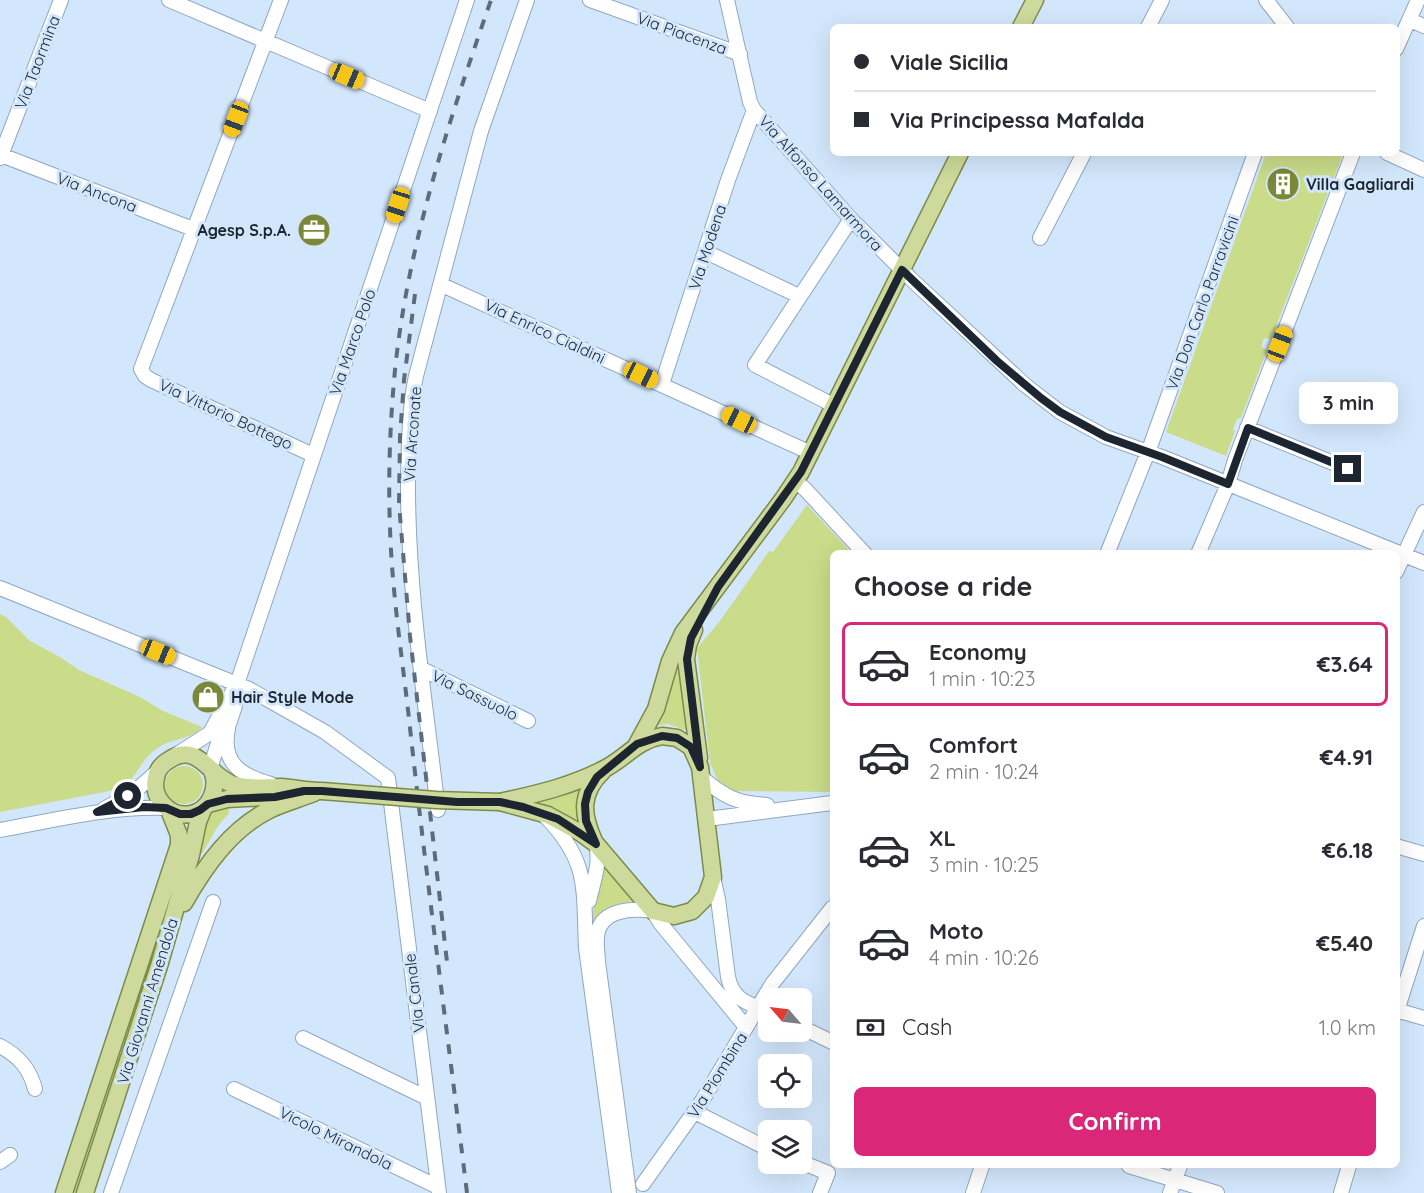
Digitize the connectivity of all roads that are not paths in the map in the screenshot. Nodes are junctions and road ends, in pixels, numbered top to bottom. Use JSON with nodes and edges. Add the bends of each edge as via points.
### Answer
{"nodes":[{"id":1,"x":61,"y":0,"type":"edge"},
{"id":2,"x":169,"y":0,"type":"edge"},
{"id":3,"x":281,"y":0,"type":"edge"},
{"id":4,"x":467,"y":0,"type":"edge"},
{"id":5,"x":527,"y":0,"type":"edge"},
{"id":6,"x":590,"y":0,"type":"edge"},
{"id":7,"x":728,"y":0,"type":"edge"},
{"id":8,"x":1035,"y":0,"type":"edge"},
{"id":9,"x":1162,"y":0,"type":"edge"},
{"id":10,"x":1266,"y":0,"type":"edge"},
{"id":11,"x":1418,"y":0,"type":"edge"},
{"id":12,"x":1410,"y":20,"type":"junction"},
{"id":13,"x":1023,"y":24,"type":"edge"},
{"id":14,"x":1150,"y":24,"type":"edge"},
{"id":15,"x":1285,"y":24,"type":"edge"},
{"id":16,"x":1424,"y":26,"type":"edge"},
{"id":17,"x":266,"y":41,"type":"junction"},
{"id":18,"x":1400,"y":41,"type":"edge"},
{"id":19,"x":740,"y":54,"type":"junction"},
{"id":20,"x":754,"y":110,"type":"junction"},
{"id":21,"x":430,"y":111,"type":"junction"},
{"id":22,"x":4,"y":134,"type":"edge"},
{"id":23,"x":959,"y":156,"type":"edge"},
{"id":24,"x":1082,"y":156,"type":"edge"},
{"id":25,"x":1254,"y":156,"type":"edge"},
{"id":26,"x":1352,"y":156,"type":"edge"},
{"id":27,"x":1394,"y":156,"type":"edge"},
{"id":28,"x":1,"y":157,"type":"edge"},
{"id":29,"x":1424,"y":170,"type":"edge"},
{"id":30,"x":851,"y":219,"type":"junction"},
{"id":31,"x":193,"y":229,"type":"junction"},
{"id":32,"x":1040,"y":238,"type":"dead end"},
{"id":33,"x":706,"y":252,"type":"junction"},
{"id":34,"x":902,"y":270,"type":"junction"},
{"id":35,"x":442,"y":285,"type":"junction"},
{"id":36,"x":799,"y":296,"type":"junction"},
{"id":37,"x":662,"y":384,"type":"junction"},
{"id":38,"x":835,"y":406,"type":"junction"},
{"id":39,"x":1248,"y":428,"type":"junction"},
{"id":40,"x":811,"y":453,"type":"junction"},
{"id":41,"x":1148,"y":453,"type":"junction"},
{"id":42,"x":313,"y":455,"type":"junction"},
{"id":43,"x":1348,"y":469,"type":"dead end"},
{"id":44,"x":795,"y":481,"type":"junction"},
{"id":45,"x":1228,"y":484,"type":"junction"},
{"id":46,"x":1424,"y":512,"type":"edge"},
{"id":47,"x":861,"y":550,"type":"edge"},
{"id":48,"x":1109,"y":550,"type":"edge"},
{"id":49,"x":1200,"y":550,"type":"edge"},
{"id":50,"x":1392,"y":550,"type":"edge"},
{"id":51,"x":1400,"y":553,"type":"edge"},
{"id":52,"x":1404,"y":555,"type":"junction"},
{"id":53,"x":1424,"y":563,"type":"edge"},
{"id":54,"x":1400,"y":564,"type":"edge"},
{"id":55,"x":718,"y":587,"type":"junction"},
{"id":56,"x":0,"y":588,"type":"edge"},
{"id":57,"x":422,"y":669,"type":"junction"},
{"id":58,"x":237,"y":684,"type":"junction"},
{"id":59,"x":528,"y":721,"type":"dead end"},
{"id":60,"x":230,"y":724,"type":"junction"},
{"id":61,"x":637,"y":744,"type":"junction"},
{"id":62,"x":173,"y":757,"type":"junction"},
{"id":63,"x":608,"y":766,"type":"junction"},
{"id":64,"x":159,"y":770,"type":"junction"},
{"id":65,"x":211,"y":770,"type":"junction"},
{"id":66,"x":701,"y":773,"type":"junction"},
{"id":67,"x":284,"y":787,"type":"junction"},
{"id":68,"x":304,"y":791,"type":"junction"},
{"id":69,"x":322,"y":791,"type":"junction"},
{"id":70,"x":500,"y":802,"type":"junction"},
{"id":71,"x":830,"y":803,"type":"edge"},
{"id":72,"x":206,"y":805,"type":"junction"},
{"id":73,"x":805,"y":807,"type":"junction"},
{"id":74,"x":168,"y":809,"type":"junction"},
{"id":75,"x":438,"y":810,"type":"dead end"},
{"id":76,"x":97,"y":812,"type":"junction"},
{"id":77,"x":541,"y":813,"type":"junction"},
{"id":78,"x":707,"y":819,"type":"junction"},
{"id":79,"x":0,"y":830,"type":"edge"},
{"id":80,"x":596,"y":844,"type":"junction"},
{"id":81,"x":1400,"y":847,"type":"edge"},
{"id":82,"x":1424,"y":854,"type":"edge"},
{"id":83,"x":713,"y":877,"type":"junction"},
{"id":84,"x":213,"y":902,"type":"dead end"},
{"id":85,"x":586,"y":910,"type":"junction"},
{"id":86,"x":653,"y":911,"type":"junction"},
{"id":87,"x":830,"y":913,"type":"edge"},
{"id":88,"x":172,"y":924,"type":"junction"},
{"id":89,"x":1424,"y":926,"type":"edge"},
{"id":90,"x":1419,"y":960,"type":"edge"},
{"id":91,"x":772,"y":988,"type":"edge"},
{"id":92,"x":1400,"y":1004,"type":"edge"},
{"id":93,"x":758,"y":1007,"type":"edge"},
{"id":94,"x":1400,"y":1012,"type":"edge"},
{"id":95,"x":758,"y":1014,"type":"edge"},
{"id":96,"x":1424,"y":1018,"type":"edge"},
{"id":97,"x":746,"y":1027,"type":"junction"},
{"id":98,"x":812,"y":1032,"type":"edge"},
{"id":99,"x":303,"y":1038,"type":"dead end"},
{"id":100,"x":830,"y":1041,"type":"edge"},
{"id":101,"x":0,"y":1046,"type":"edge"},
{"id":102,"x":35,"y":1089,"type":"dead end"},
{"id":103,"x":234,"y":1089,"type":"dead end"},
{"id":104,"x":427,"y":1098,"type":"junction"},
{"id":105,"x":695,"y":1112,"type":"junction"},
{"id":106,"x":758,"y":1144,"type":"edge"},
{"id":107,"x":812,"y":1164,"type":"edge"},
{"id":108,"x":830,"y":1167,"type":"edge"},
{"id":109,"x":981,"y":1168,"type":"edge"},
{"id":110,"x":1133,"y":1168,"type":"edge"},
{"id":111,"x":1179,"y":1168,"type":"edge"},
{"id":112,"x":1348,"y":1168,"type":"edge"},
{"id":113,"x":643,"y":1184,"type":"dead end"},
{"id":114,"x":1172,"y":1186,"type":"edge"},
{"id":115,"x":439,"y":1190,"type":"edge"},
{"id":116,"x":64,"y":1193,"type":"edge"},
{"id":117,"x":85,"y":1193,"type":"edge"},
{"id":118,"x":111,"y":1193,"type":"edge"},
{"id":119,"x":619,"y":1193,"type":"edge"},
{"id":120,"x":629,"y":1193,"type":"edge"},
{"id":121,"x":820,"y":1193,"type":"edge"},
{"id":122,"x":973,"y":1193,"type":"edge"},
{"id":123,"x":1217,"y":1193,"type":"edge"},
{"id":124,"x":1341,"y":1193,"type":"edge"}],
"edges":[{"from":1,"to":22,"type":"street","name":"Via Taormina"},
{"from":2,"to":17,"type":"street"},
{"from":3,"to":17,"type":"street"},
{"from":4,"to":21,"type":"street","name":"Via Marco Polo"},
{"from":5,"to":35,"type":"street","name":"Via Arconate","via":[[481,131]]},
{"from":6,"to":19,"type":"street","name":"Via Piacenza"},
{"from":7,"to":19,"type":"street","name":"Via Alfonso Lamarmora"},
{"from":8,"to":13,"type":"main road"},
{"from":9,"to":14,"type":"street"},
{"from":10,"to":15,"type":"street"},
{"from":11,"to":12,"type":"street"},
{"from":12,"to":16,"type":"street"},
{"from":12,"to":18,"type":"street"},
{"from":17,"to":21,"type":"street"},
{"from":17,"to":31,"type":"street"},
{"from":19,"to":20,"type":"street","name":"Via Alfonso Lamarmora"},
{"from":20,"to":30,"type":"street","name":"Via Alfonso Lamarmora"},
{"from":20,"to":33,"type":"street","name":"Via Modena"},
{"from":21,"to":42,"type":"street","name":"Via Marco Polo"},
{"from":22,"to":28,"type":"street","name":"Via Taormina"},
{"from":23,"to":34,"type":"main road"},
{"from":24,"to":32,"type":"street"},
{"from":25,"to":41,"type":"street","name":"Via Don Carlo Parravicini"},
{"from":26,"to":39,"type":"street"},
{"from":27,"to":29,"type":"street"},
{"from":28,"to":31,"type":"street","name":"Via Ancona"},
{"from":30,"to":34,"type":"street","name":"Via Alfonso Lamarmora"},
{"from":30,"to":36,"type":"street"},
{"from":31,"to":42,"type":"street","name":"Via Vittorio Bottego","via":[[141,370],[151,380]]},
{"from":33,"to":36,"type":"street"},
{"from":33,"to":37,"type":"street","name":"Via Modena"},
{"from":34,"to":38,"type":"main road"},
{"from":34,"to":41,"type":"street","name":"Via Alfonso Lamarmora","via":[[1041,398],[1093,431]]},
{"from":35,"to":37,"type":"street","name":"Via Enrico Cialdini"},
{"from":35,"to":57,"type":"street","name":"Via Arconate","via":[[416,380],[410,439],[409,543]]},
{"from":36,"to":38,"type":"street","via":[[755,365]]},
{"from":37,"to":40,"type":"street","name":"Via Enrico Cialdini"},
{"from":38,"to":40,"type":"main road"},
{"from":39,"to":43,"type":"street"},
{"from":39,"to":45,"type":"street"},
{"from":40,"to":44,"type":"main road"},
{"from":41,"to":45,"type":"street","name":"Via Alfonso Lamarmora"},
{"from":41,"to":48,"type":"street","name":"Via Don Carlo Parravicini"},
{"from":42,"to":58,"type":"street","name":"Via Marco Polo"},
{"from":44,"to":47,"type":"street"},
{"from":44,"to":55,"type":"main road"},
{"from":45,"to":49,"type":"street"},
{"from":45,"to":50,"type":"street"},
{"from":46,"to":52,"type":"street"},
{"from":51,"to":52,"type":"street"},
{"from":52,"to":53,"type":"street"},
{"from":52,"to":54,"type":"street"},
{"from":55,"to":61,"type":"main road","via":[[678,643],[656,709]]},
{"from":55,"to":66,"type":"main road","via":[[687,652]]},
{"from":56,"to":58,"type":"street"},
{"from":57,"to":59,"type":"street","name":"Via Sassuolo"},
{"from":57,"to":75,"type":"street","name":"Via Arconate"},
{"from":58,"to":60,"type":"street","name":"Via Marco Polo"},
{"from":58,"to":62,"type":"street","name":"Via Marco Polo","via":[[210,733]]},
{"from":58,"to":104,"type":"street","name":"Via Canale","via":[[325,732],[388,778]]},
{"from":60,"to":65,"type":"street","name":"Via Marco Polo","via":[[218,743]]},
{"from":60,"to":67,"type":"street","via":[[227,748],[237,769],[253,779]]},
{"from":61,"to":63,"type":"main road"},
{"from":61,"to":66,"type":"main road","via":[[662,736],[677,738],[691,747]]},
{"from":62,"to":64,"type":"main road"},
{"from":62,"to":65,"type":"main road","via":[[192,755]]},
{"from":63,"to":70,"type":"main road","via":[[560,788]]},
{"from":63,"to":80,"type":"main road","via":[[586,798],[586,821]]},
{"from":64,"to":74,"type":"main road","via":[[155,789]]},
{"from":64,"to":76,"type":"street","via":[[128,796]]},
{"from":65,"to":67,"type":"main road","via":[[234,785]]},
{"from":65,"to":72,"type":"main road","via":[[215,785]]},
{"from":66,"to":73,"type":"street","via":[[724,795],[742,803]]},
{"from":66,"to":78,"type":"main road"},
{"from":67,"to":68,"type":"main road"},
{"from":68,"to":69,"type":"main road"},
{"from":68,"to":72,"type":"main road","via":[[284,796],[233,798]]},
{"from":69,"to":70,"type":"main road","bridge":true},
{"from":69,"to":88,"type":"main road","via":[[272,808],[236,832],[201,875]]},
{"from":70,"to":77,"type":"main road"},
{"from":71,"to":73,"type":"street"},
{"from":72,"to":74,"type":"main road","via":[[191,814]]},
{"from":72,"to":88,"type":"main road","name":"Via Giovanni Amendola","via":[[198,822]]},
{"from":73,"to":78,"type":"street"},
{"from":74,"to":76,"type":"street","via":[[144,807]]},
{"from":74,"to":116,"type":"main road","name":"Via Giovanni Amendola","via":[[179,844]]},
{"from":76,"to":79,"type":"street"},
{"from":77,"to":80,"type":"main road"},
{"from":77,"to":85,"type":"street","via":[[576,857]]},
{"from":78,"to":83,"type":"main road"},
{"from":80,"to":85,"type":"street","via":[[595,876]]},
{"from":80,"to":86,"type":"main road"},
{"from":81,"to":82,"type":"street"},
{"from":83,"to":86,"type":"main road","via":[[706,897],[692,911],[674,916]]},
{"from":83,"to":93,"type":"street","via":[[730,986],[738,997]]},
{"from":84,"to":118,"type":"street","name":"Via Giovanni Amendola"},
{"from":85,"to":119,"type":"street","via":[[587,956]]},
{"from":86,"to":97,"type":"street"},
{"from":86,"to":120,"type":"street","via":[[637,909],[610,915],[597,937]]},
{"from":87,"to":91,"type":"street","name":"Via Piombina"},
{"from":88,"to":117,"type":"main road","name":"Via Giovanni Amendola"},
{"from":89,"to":90,"type":"street"},
{"from":90,"to":92,"type":"street"},
{"from":94,"to":96,"type":"street"},
{"from":95,"to":97,"type":"street","name":"Via Piombina"},
{"from":97,"to":105,"type":"street","name":"Via Piombina"},
{"from":98,"to":100,"type":"street"},
{"from":99,"to":104,"type":"street"},
{"from":101,"to":102,"type":"street","via":[[23,1063]]},
{"from":103,"to":115,"type":"street","name":"Vicolo Mirandola"},
{"from":104,"to":115,"type":"street","name":"Via Canale"},
{"from":105,"to":106,"type":"street"},
{"from":105,"to":113,"type":"street","name":"Via Piombina"},
{"from":107,"to":108,"type":"street"},
{"from":108,"to":121,"type":"street"},
{"from":109,"to":122,"type":"street"},
{"from":110,"to":114,"type":"street"},
{"from":111,"to":114,"type":"street"},
{"from":112,"to":124,"type":"street"},
{"from":114,"to":123,"type":"street"}]}
